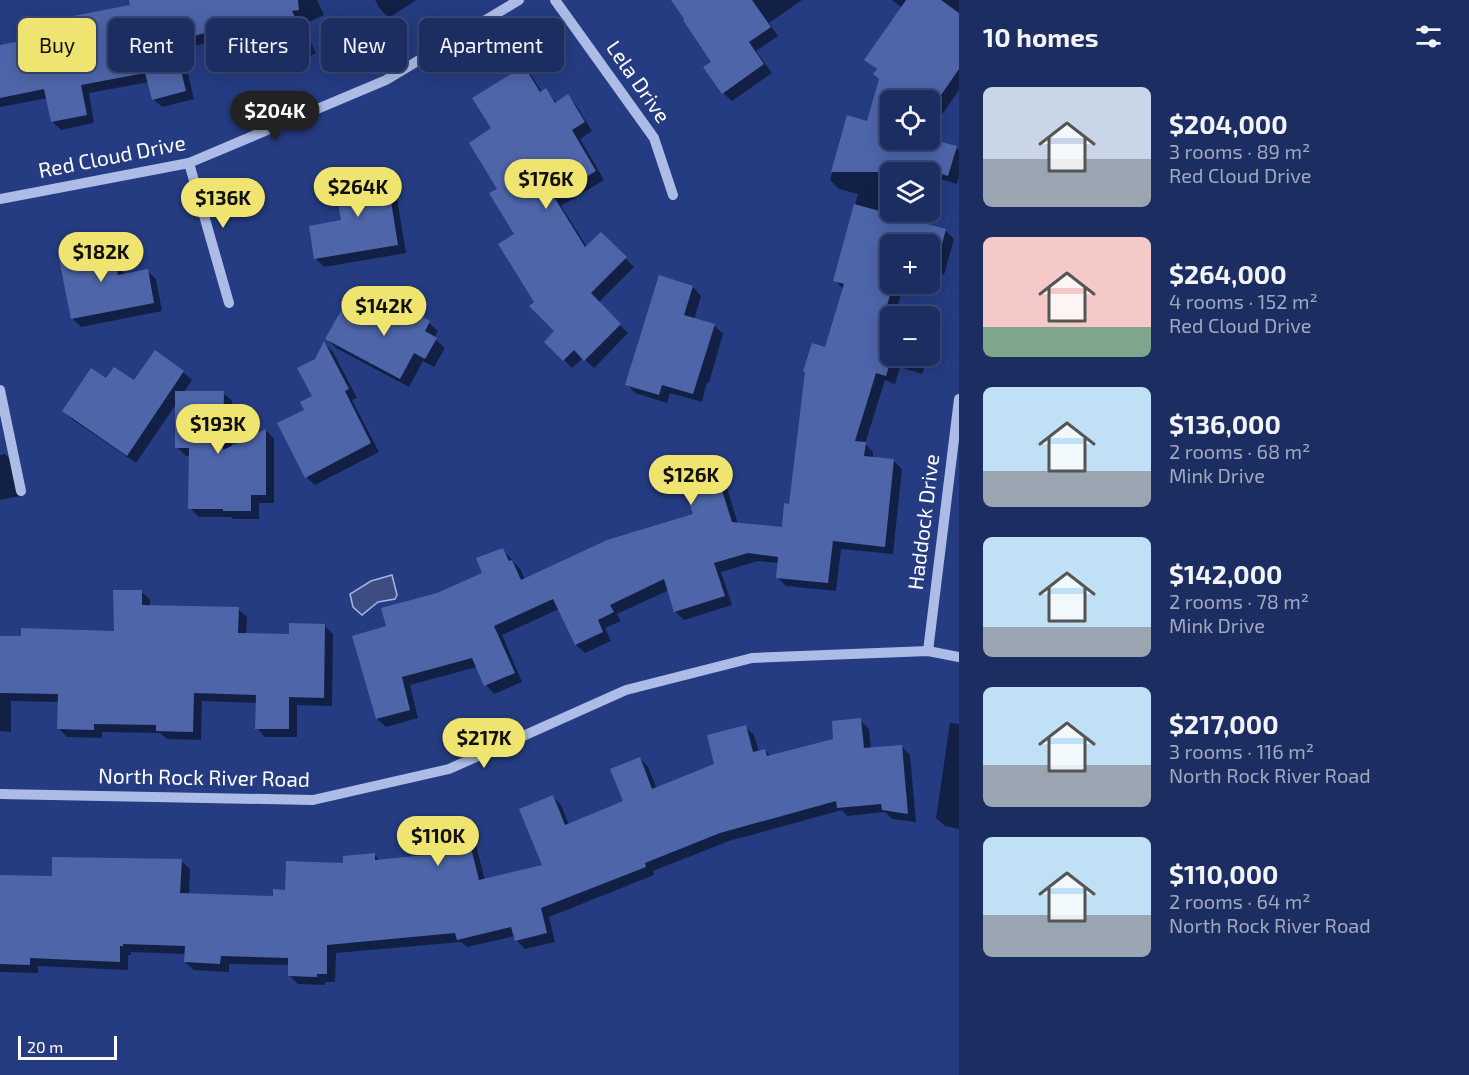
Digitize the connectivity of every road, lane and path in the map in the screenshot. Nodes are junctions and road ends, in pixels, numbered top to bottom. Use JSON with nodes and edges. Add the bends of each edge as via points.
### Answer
{"nodes":[{"id":1,"x":519,"y":0,"type":"edge"},
{"id":2,"x":555,"y":0,"type":"edge"},
{"id":3,"x":189,"y":163,"type":"junction"},
{"id":4,"x":674,"y":195,"type":"dead end"},
{"id":5,"x":0,"y":199,"type":"edge"},
{"id":6,"x":229,"y":303,"type":"dead end"},
{"id":7,"x":0,"y":390,"type":"edge"},
{"id":8,"x":959,"y":399,"type":"edge"},
{"id":9,"x":21,"y":491,"type":"dead end"},
{"id":10,"x":928,"y":651,"type":"junction"},
{"id":11,"x":959,"y":657,"type":"edge"},
{"id":12,"x":0,"y":794,"type":"edge"}],
"edges":[{"from":1,"to":3,"type":"street","name":"Red Cloud Drive","via":[[386,80]]},
{"from":2,"to":4,"type":"street","name":"Lela Drive","via":[[654,138]]},
{"from":3,"to":5,"type":"street","name":"Red Cloud Drive"},
{"from":3,"to":6,"type":"street"},
{"from":7,"to":9,"type":"street"},
{"from":8,"to":10,"type":"street","name":"Haddock Drive"},
{"from":10,"to":11,"type":"street","name":"North Rock River Road"},
{"from":10,"to":12,"type":"street","name":"North Rock River Road","via":[[752,658],[626,690],[449,769],[313,800]]}]}
